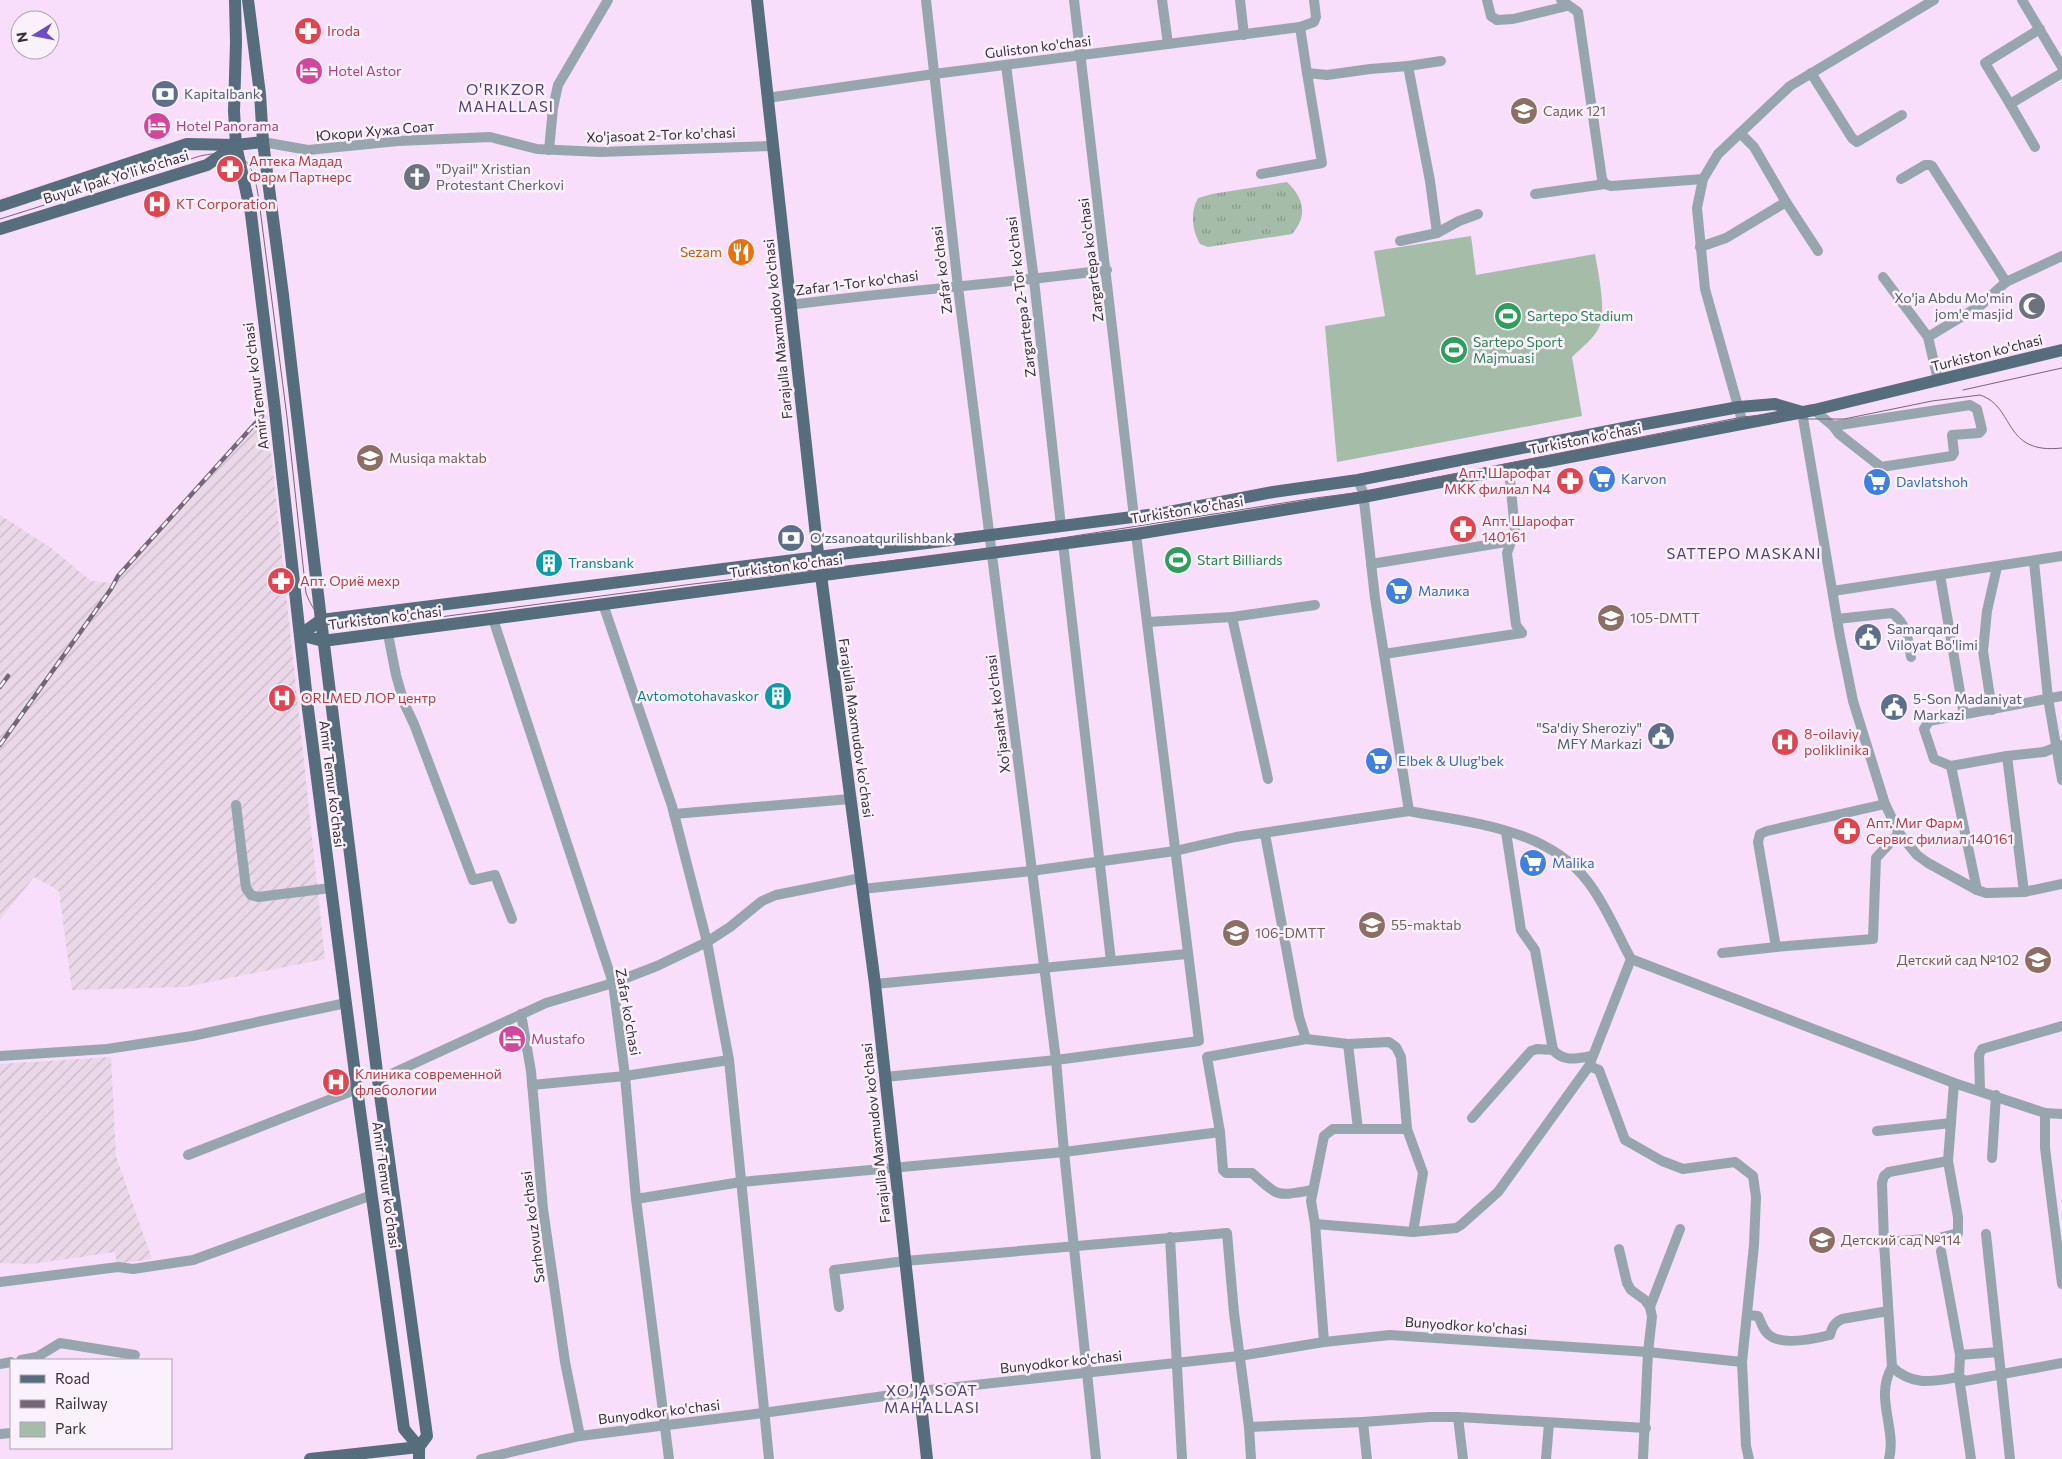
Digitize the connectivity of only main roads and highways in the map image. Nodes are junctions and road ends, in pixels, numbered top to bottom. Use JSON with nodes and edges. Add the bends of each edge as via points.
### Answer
{"nodes":[{"id":1,"x":235,"y":0,"type":"edge"},
{"id":2,"x":248,"y":0,"type":"edge"},
{"id":3,"x":757,"y":0,"type":"edge"},
{"id":4,"x":263,"y":142,"type":"junction"},
{"id":5,"x":236,"y":145,"type":"junction"},
{"id":6,"x":0,"y":206,"type":"edge"},
{"id":7,"x":0,"y":228,"type":"edge"},
{"id":8,"x":2062,"y":350,"type":"edge"},
{"id":9,"x":1808,"y":411,"type":"junction"},
{"id":10,"x":818,"y":556,"type":"junction"},
{"id":11,"x":821,"y":577,"type":"junction"},
{"id":12,"x":321,"y":620,"type":"junction"},
{"id":13,"x":300,"y":635,"type":"junction"},
{"id":14,"x":323,"y":641,"type":"junction"},
{"id":15,"x":419,"y":1453,"type":"edge"},
{"id":16,"x":310,"y":1459,"type":"edge"},
{"id":17,"x":927,"y":1459,"type":"edge"}],
"edges":[{"from":1,"to":5,"type":"main road","name":"Amir Temur ko'chasi"},
{"from":2,"to":4,"type":"main road","name":"Amir Temur ko'chasi"},
{"from":3,"to":10,"type":"main road","name":"Farajulla Maxmudov ko'chasi"},
{"from":4,"to":5,"type":"main road","name":"Buyuk Ipak Yo'li ko'chasi"},
{"from":4,"to":12,"type":"main road","name":"Amir Temur ko'chasi"},
{"from":5,"to":6,"type":"main road","name":"Buyuk Ipak Yo'li ko'chasi","via":[[187,144]]},
{"from":5,"to":7,"type":"main road","name":"Buyuk Ipak Yo'li ko'chasi","via":[[207,165]]},
{"from":5,"to":13,"type":"main road","name":"Amir Temur ko'chasi","via":[[251,214]]},
{"from":8,"to":9,"type":"main road","name":"Turkiston ko'chasi"},
{"from":9,"to":10,"type":"main road","name":"Turkiston ko'chasi","via":[[1775,404],[1739,407],[1358,480],[1134,517]]},
{"from":9,"to":11,"type":"main road","name":"Turkiston ko'chasi","via":[[1363,497],[1136,534]]},
{"from":10,"to":11,"type":"main road","name":"Farajulla Maxmudov ko'chasi"},
{"from":10,"to":12,"type":"main road","name":"Turkiston ko'chasi"},
{"from":11,"to":14,"type":"main road","name":"Turkiston ko'chasi"},
{"from":11,"to":17,"type":"main road","name":"Farajulla Maxmudov ko'chasi","via":[[875,984]]},
{"from":12,"to":13,"type":"main road","name":"Turkiston ko'chasi"},
{"from":12,"to":14,"type":"main road","name":"Amir Temur ko'chasi"},
{"from":13,"to":14,"type":"main road","name":"Turkiston ko'chasi"},
{"from":13,"to":15,"type":"main road","name":"Amir Temur ko'chasi","via":[[404,1428]]},
{"from":14,"to":15,"type":"main road","name":"Amir Temur ko'chasi","via":[[427,1436]]},
{"from":15,"to":16,"type":"main road"}]}
